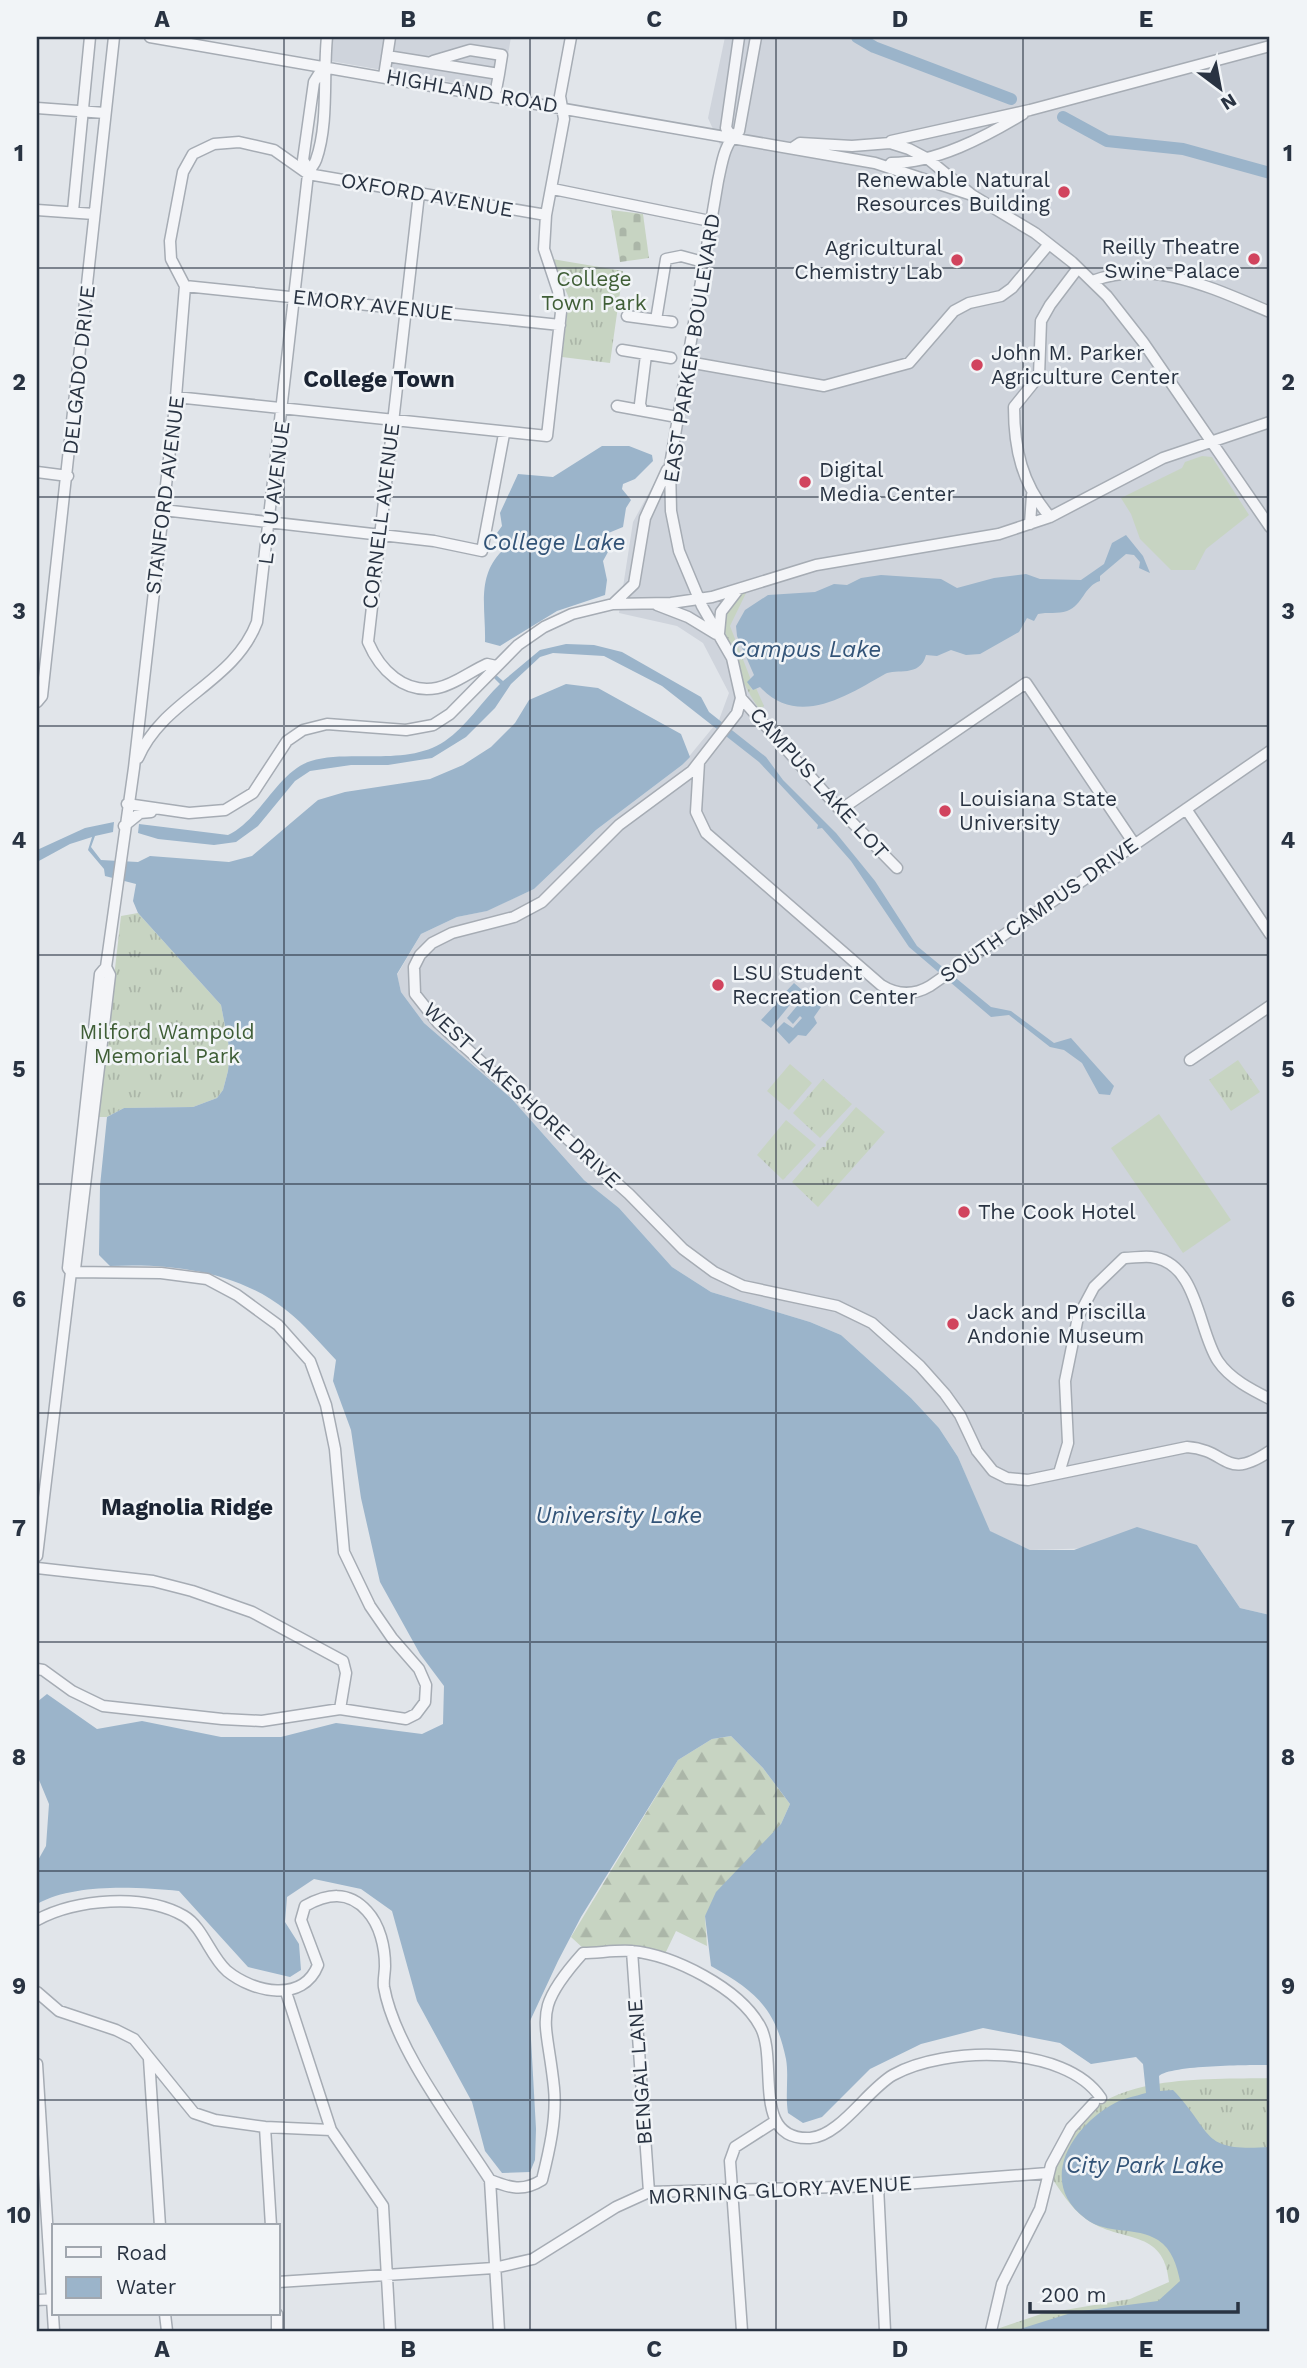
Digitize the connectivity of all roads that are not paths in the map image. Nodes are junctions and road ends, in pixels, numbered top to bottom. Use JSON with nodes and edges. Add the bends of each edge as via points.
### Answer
{"nodes":[{"id":1,"x":90,"y":37,"type":"edge"},
{"id":2,"x":114,"y":37,"type":"edge"},
{"id":3,"x":150,"y":37,"type":"edge"},
{"id":4,"x":327,"y":37,"type":"edge"},
{"id":5,"x":390,"y":37,"type":"edge"},
{"id":6,"x":569,"y":37,"type":"edge"},
{"id":7,"x":739,"y":37,"type":"edge"},
{"id":8,"x":756,"y":37,"type":"edge"},
{"id":9,"x":1270,"y":46,"type":"edge"},
{"id":10,"x":387,"y":56,"type":"junction"},
{"id":11,"x":429,"y":63,"type":"junction"},
{"id":12,"x":324,"y":65,"type":"junction"},
{"id":13,"x":499,"y":74,"type":"junction"},
{"id":14,"x":384,"y":76,"type":"junction"},
{"id":15,"x":495,"y":95,"type":"junction"},
{"id":16,"x":562,"y":107,"type":"junction"},
{"id":17,"x":37,"y":108,"type":"edge"},
{"id":18,"x":1030,"y":110,"type":"junction"},
{"id":19,"x":84,"y":111,"type":"junction"},
{"id":20,"x":105,"y":113,"type":"junction"},
{"id":21,"x":732,"y":136,"type":"junction"},
{"id":22,"x":884,"y":143,"type":"junction"},
{"id":23,"x":794,"y":147,"type":"junction"},
{"id":24,"x":928,"y":159,"type":"junction"},
{"id":25,"x":884,"y":165,"type":"junction"},
{"id":26,"x":309,"y":172,"type":"junction"},
{"id":27,"x":553,"y":190,"type":"junction"},
{"id":28,"x":419,"y":194,"type":"junction"},
{"id":29,"x":972,"y":195,"type":"junction"},
{"id":30,"x":37,"y":210,"type":"edge"},
{"id":31,"x":73,"y":211,"type":"junction"},
{"id":32,"x":94,"y":214,"type":"junction"},
{"id":33,"x":546,"y":215,"type":"junction"},
{"id":34,"x":710,"y":221,"type":"junction"},
{"id":35,"x":1049,"y":244,"type":"junction"},
{"id":36,"x":703,"y":262,"type":"junction"},
{"id":37,"x":1078,"y":268,"type":"junction"},
{"id":38,"x":1092,"y":281,"type":"junction"},
{"id":39,"x":185,"y":286,"type":"junction"},
{"id":40,"x":296,"y":297,"type":"junction"},
{"id":41,"x":406,"y":309,"type":"junction"},
{"id":42,"x":1270,"y":312,"type":"edge"},
{"id":43,"x":627,"y":316,"type":"dead end"},
{"id":44,"x":656,"y":320,"type":"junction"},
{"id":45,"x":672,"y":322,"type":"dead end"},
{"id":46,"x":560,"y":325,"type":"junction"},
{"id":47,"x":622,"y":350,"type":"dead end"},
{"id":48,"x":646,"y":355,"type":"junction"},
{"id":49,"x":671,"y":358,"type":"dead end"},
{"id":50,"x":688,"y":362,"type":"junction"},
{"id":51,"x":176,"y":397,"type":"junction"},
{"id":52,"x":617,"y":407,"type":"dead end"},
{"id":53,"x":284,"y":408,"type":"junction"},
{"id":54,"x":642,"y":410,"type":"junction"},
{"id":55,"x":677,"y":417,"type":"junction"},
{"id":56,"x":392,"y":422,"type":"junction"},
{"id":57,"x":1270,"y":422,"type":"edge"},
{"id":58,"x":504,"y":434,"type":"junction"},
{"id":59,"x":1212,"y":442,"type":"junction"},
{"id":60,"x":671,"y":456,"type":"junction"},
{"id":61,"x":37,"y":472,"type":"edge"},
{"id":62,"x":68,"y":476,"type":"junction"},
{"id":63,"x":1032,"y":495,"type":"junction"},
{"id":64,"x":163,"y":510,"type":"junction"},
{"id":65,"x":1050,"y":517,"type":"junction"},
{"id":66,"x":269,"y":521,"type":"junction"},
{"id":67,"x":1030,"y":524,"type":"junction"},
{"id":68,"x":1270,"y":527,"type":"edge"},
{"id":69,"x":381,"y":536,"type":"junction"},
{"id":70,"x":739,"y":590,"type":"junction"},
{"id":71,"x":699,"y":599,"type":"junction"},
{"id":72,"x":613,"y":604,"type":"junction"},
{"id":73,"x":653,"y":604,"type":"junction"},
{"id":74,"x":720,"y":637,"type":"junction"},
{"id":75,"x":42,"y":643,"type":"edge"},
{"id":76,"x":496,"y":666,"type":"junction"},
{"id":77,"x":741,"y":698,"type":"junction"},
{"id":78,"x":37,"y":702,"type":"edge"},
{"id":79,"x":140,"y":713,"type":"junction"},
{"id":80,"x":159,"y":725,"type":"junction"},
{"id":81,"x":1270,"y":751,"type":"edge"},
{"id":82,"x":699,"y":762,"type":"junction"},
{"id":83,"x":134,"y":768,"type":"junction"},
{"id":84,"x":127,"y":804,"type":"junction"},
{"id":85,"x":1186,"y":808,"type":"junction"},
{"id":86,"x":166,"y":809,"type":"junction"},
{"id":87,"x":840,"y":810,"type":"junction"},
{"id":88,"x":124,"y":826,"type":"junction"},
{"id":89,"x":1135,"y":845,"type":"junction"},
{"id":90,"x":897,"y":868,"type":"dead end"},
{"id":91,"x":1270,"y":934,"type":"edge"},
{"id":92,"x":1270,"y":1006,"type":"edge"},
{"id":93,"x":1190,"y":1060,"type":"dead end"},
{"id":94,"x":71,"y":1272,"type":"junction"},
{"id":95,"x":1270,"y":1399,"type":"edge"},
{"id":96,"x":1270,"y":1451,"type":"edge"},
{"id":97,"x":1059,"y":1473,"type":"junction"},
{"id":98,"x":37,"y":1556,"type":"edge"},
{"id":99,"x":37,"y":1568,"type":"edge"},
{"id":100,"x":37,"y":1670,"type":"edge"},
{"id":101,"x":341,"y":1709,"type":"junction"},
{"id":102,"x":37,"y":1920,"type":"edge"},
{"id":103,"x":632,"y":1951,"type":"junction"},
{"id":104,"x":37,"y":1992,"type":"edge"},
{"id":105,"x":286,"y":1992,"type":"junction"},
{"id":106,"x":149,"y":2058,"type":"junction"},
{"id":107,"x":37,"y":2064,"type":"edge"},
{"id":108,"x":774,"y":2122,"type":"junction"},
{"id":109,"x":265,"y":2127,"type":"junction"},
{"id":110,"x":331,"y":2130,"type":"junction"},
{"id":111,"x":1048,"y":2173,"type":"junction"},
{"id":112,"x":490,"y":2180,"type":"junction"},
{"id":113,"x":877,"y":2186,"type":"junction"},
{"id":114,"x":733,"y":2188,"type":"junction"},
{"id":115,"x":649,"y":2192,"type":"junction"},
{"id":116,"x":160,"y":2224,"type":"edge"},
{"id":117,"x":271,"y":2224,"type":"edge"},
{"id":118,"x":494,"y":2268,"type":"junction"},
{"id":119,"x":386,"y":2276,"type":"junction"},
{"id":120,"x":280,"y":2283,"type":"edge"},
{"id":121,"x":52,"y":2284,"type":"edge"},
{"id":122,"x":390,"y":2331,"type":"edge"},
{"id":123,"x":499,"y":2331,"type":"edge"},
{"id":124,"x":742,"y":2331,"type":"edge"},
{"id":125,"x":884,"y":2331,"type":"edge"},
{"id":126,"x":991,"y":2331,"type":"edge"}],
"edges":[{"from":1,"to":19,"type":"street"},
{"from":2,"to":20,"type":"street","name":"DELGADO DRIVE"},
{"from":3,"to":12,"type":"street","name":"HIGHLAND ROAD"},
{"from":4,"to":12,"type":"street","name":"L S U AVENUE"},
{"from":5,"to":10,"type":"street"},
{"from":6,"to":16,"type":"street"},
{"from":7,"to":21,"type":"street","via":[[726,128]]},
{"from":8,"to":21,"type":"street","name":"EAST PARKER BOULEVARD","via":[[739,131]]},
{"from":9,"to":18,"type":"street"},
{"from":10,"to":11,"type":"street"},
{"from":10,"to":14,"type":"street"},
{"from":11,"to":13,"type":"street"},
{"from":11,"to":13,"type":"street","via":[[470,50],[491,53],[502,55]]},
{"from":12,"to":14,"type":"street","name":"HIGHLAND ROAD"},
{"from":12,"to":26,"type":"street","name":"L S U AVENUE","via":[[314,82],[303,160]]},
{"from":13,"to":15,"type":"street"},
{"from":14,"to":15,"type":"street","name":"HIGHLAND ROAD"},
{"from":15,"to":16,"type":"street","name":"HIGHLAND ROAD"},
{"from":16,"to":21,"type":"street","name":"HIGHLAND ROAD"},
{"from":16,"to":27,"type":"street"},
{"from":17,"to":19,"type":"street"},
{"from":18,"to":22,"type":"street"},
{"from":18,"to":24,"type":"street"},
{"from":19,"to":20,"type":"street"},
{"from":19,"to":31,"type":"street"},
{"from":20,"to":32,"type":"street","name":"DELGADO DRIVE"},
{"from":21,"to":23,"type":"street","name":"HIGHLAND ROAD"},
{"from":21,"to":34,"type":"street","name":"EAST PARKER BOULEVARD"},
{"from":22,"to":23,"type":"street","name":"HIGHLAND ROAD","via":[[800,143]]},
{"from":22,"to":24,"type":"street","name":"HIGHLAND ROAD","via":[[900,145]]},
{"from":23,"to":25,"type":"street","name":"HIGHLAND ROAD"},
{"from":24,"to":25,"type":"street"},
{"from":24,"to":29,"type":"street","name":"HIGHLAND ROAD"},
{"from":25,"to":29,"type":"street","name":"HIGHLAND ROAD"},
{"from":26,"to":28,"type":"street","name":"OXFORD AVENUE"},
{"from":26,"to":39,"type":"street","name":"STANFORD AVENUE","via":[[274,150],[239,142],[214,144],[193,154],[183,172],[170,241],[171,259]]},
{"from":26,"to":40,"type":"street","name":"L S U AVENUE"},
{"from":27,"to":33,"type":"street"},
{"from":27,"to":34,"type":"street"},
{"from":28,"to":33,"type":"street","name":"OXFORD AVENUE"},
{"from":28,"to":41,"type":"street","name":"CORNELL AVENUE"},
{"from":29,"to":35,"type":"street","name":"HIGHLAND ROAD"},
{"from":30,"to":31,"type":"street"},
{"from":31,"to":32,"type":"street"},
{"from":32,"to":62,"type":"street","name":"DELGADO DRIVE"},
{"from":33,"to":46,"type":"street","via":[[544,249],[561,302]]},
{"from":34,"to":36,"type":"street","name":"EAST PARKER BOULEVARD"},
{"from":35,"to":37,"type":"street","name":"HIGHLAND ROAD"},
{"from":35,"to":50,"type":"street","via":[[1012,288],[954,311],[922,351],[903,366],[824,386]]},
{"from":36,"to":44,"type":"street","via":[[681,256],[666,259]]},
{"from":36,"to":50,"type":"street","name":"EAST PARKER BOULEVARD"},
{"from":37,"to":38,"type":"street","name":"HIGHLAND ROAD"},
{"from":37,"to":63,"type":"street","via":[[1041,321],[1039,376],[1014,407],[1018,449]]},
{"from":38,"to":42,"type":"street","via":[[1121,273],[1162,274]]},
{"from":38,"to":59,"type":"street","name":"HIGHLAND ROAD","via":[[1128,321]]},
{"from":39,"to":40,"type":"street","name":"EMORY AVENUE"},
{"from":39,"to":51,"type":"street","name":"STANFORD AVENUE"},
{"from":40,"to":41,"type":"street","name":"EMORY AVENUE"},
{"from":40,"to":53,"type":"street","name":"L S U AVENUE"},
{"from":41,"to":46,"type":"street","name":"EMORY AVENUE"},
{"from":41,"to":56,"type":"street","name":"CORNELL AVENUE"},
{"from":43,"to":44,"type":"street"},
{"from":44,"to":45,"type":"street"},
{"from":46,"to":58,"type":"street","via":[[547,436]]},
{"from":47,"to":48,"type":"street"},
{"from":48,"to":49,"type":"street"},
{"from":48,"to":54,"type":"street"},
{"from":50,"to":55,"type":"street","name":"EAST PARKER BOULEVARD"},
{"from":51,"to":53,"type":"street"},
{"from":51,"to":64,"type":"street","name":"STANFORD AVENUE"},
{"from":52,"to":54,"type":"street"},
{"from":53,"to":56,"type":"street"},
{"from":53,"to":66,"type":"street","name":"L S U AVENUE"},
{"from":54,"to":55,"type":"street"},
{"from":55,"to":60,"type":"street","name":"EAST PARKER BOULEVARD"},
{"from":56,"to":58,"type":"street"},
{"from":56,"to":69,"type":"street","name":"CORNELL AVENUE"},
{"from":57,"to":59,"type":"street"},
{"from":58,"to":69,"type":"street","via":[[482,551]]},
{"from":59,"to":65,"type":"street","via":[[1163,458]]},
{"from":59,"to":68,"type":"street","name":"HIGHLAND ROAD"},
{"from":60,"to":71,"type":"street","name":"EAST PARKER BOULEVARD","via":[[673,525]]},
{"from":60,"to":72,"type":"street","via":[[645,518],[634,584]]},
{"from":61,"to":62,"type":"street"},
{"from":62,"to":75,"type":"street","name":"DELGADO DRIVE"},
{"from":63,"to":65,"type":"street"},
{"from":63,"to":67,"type":"street"},
{"from":64,"to":66,"type":"street"},
{"from":64,"to":79,"type":"street","name":"STANFORD AVENUE"},
{"from":65,"to":67,"type":"street"},
{"from":66,"to":69,"type":"street"},
{"from":66,"to":80,"type":"street","name":"L S U AVENUE","via":[[261,602],[248,642],[223,673]]},
{"from":67,"to":70,"type":"street","via":[[976,540],[816,565]]},
{"from":69,"to":76,"type":"street","name":"CORNELL AVENUE","via":[[368,633],[373,652],[387,671],[404,684],[436,688],[487,664]]},
{"from":70,"to":71,"type":"street"},
{"from":70,"to":74,"type":"street","via":[[721,612]]},
{"from":71,"to":73,"type":"street"},
{"from":71,"to":74,"type":"street"},
{"from":72,"to":73,"type":"street"},
{"from":72,"to":76,"type":"street","via":[[552,623]]},
{"from":73,"to":74,"type":"street","via":[[688,617]]},
{"from":74,"to":77,"type":"street","via":[[735,665]]},
{"from":75,"to":78,"type":"street","name":"DELGADO DRIVE","via":[[42,696]]},
{"from":76,"to":86,"type":"street","via":[[433,724],[406,730],[327,724],[303,730],[287,741],[257,788],[237,805],[213,813]]},
{"from":77,"to":82,"type":"street","name":"WEST LAKESHORE DRIVE","via":[[734,718]]},
{"from":77,"to":87,"type":"street","name":"CAMPUS LAKE LOT"},
{"from":79,"to":80,"type":"street"},
{"from":79,"to":83,"type":"street","name":"STANFORD AVENUE"},
{"from":80,"to":83,"type":"street","name":"L S U AVENUE"},
{"from":81,"to":85,"type":"street","name":"SOUTH CAMPUS DRIVE"},
{"from":82,"to":89,"type":"street","name":"SOUTH CAMPUS DRIVE","via":[[696,812],[705,833],[881,985],[906,993],[930,986]]},
{"from":82,"to":97,"type":"street","name":"WEST LAKESHORE DRIVE","via":[[682,780],[609,833],[542,902],[514,917],[432,943],[414,967],[417,998],[438,1023],[544,1115],[693,1258],[743,1286],[837,1306],[861,1316],[937,1384],[993,1471],[1016,1480]]},
{"from":83,"to":84,"type":"street","name":"STANFORD AVENUE"},
{"from":84,"to":86,"type":"street"},
{"from":84,"to":88,"type":"street","name":"STANFORD AVENUE"},
{"from":85,"to":89,"type":"street","name":"SOUTH CAMPUS DRIVE"},
{"from":85,"to":91,"type":"street"},
{"from":86,"to":88,"type":"street","via":[[140,813]]},
{"from":87,"to":89,"type":"street","via":[[1026,683]]},
{"from":87,"to":90,"type":"street","name":"CAMPUS LAKE LOT"},
{"from":88,"to":94,"type":"street","name":"STANFORD AVENUE","via":[[106,967],[98,985]]},
{"from":92,"to":93,"type":"street"},
{"from":94,"to":98,"type":"street","name":"STANFORD AVENUE"},
{"from":94,"to":101,"type":"street","via":[[162,1273],[207,1279],[278,1325],[310,1361],[335,1449],[344,1552],[370,1606],[419,1669],[426,1685],[425,1702],[406,1719]]},
{"from":95,"to":97,"type":"street","via":[[1242,1384],[1218,1361],[1192,1292],[1177,1270],[1154,1257],[1124,1258],[1094,1287],[1078,1317],[1068,1354],[1068,1443]]},
{"from":96,"to":97,"type":"street","name":"WEST LAKESHORE DRIVE","via":[[1231,1466],[1209,1452],[1187,1447]]},
{"from":99,"to":101,"type":"street","via":[[153,1581],[252,1612],[343,1661]]},
{"from":100,"to":101,"type":"street","via":[[103,1706],[262,1721]]},
{"from":102,"to":105,"type":"street","via":[[79,1907],[129,1902],[160,1906],[186,1917],[225,1969],[246,1983]]},
{"from":103,"to":108,"type":"street","via":[[687,1966],[745,2003],[762,2029]]},
{"from":103,"to":112,"type":"street","via":[[583,1953],[557,1983],[546,2006],[546,2043],[555,2090],[542,2180],[527,2189]]},
{"from":103,"to":115,"type":"street","name":"BENGAL LANE"},
{"from":104,"to":106,"type":"street","via":[[58,2011],[134,2039]]},
{"from":105,"to":110,"type":"street"},
{"from":105,"to":112,"type":"street","via":[[302,1987],[318,1965],[300,1920],[304,1906],[323,1896],[350,1896],[379,1927],[384,1986],[405,2046]]},
{"from":106,"to":109,"type":"street","via":[[194,2113]]},
{"from":106,"to":116,"type":"street"},
{"from":107,"to":121,"type":"street"},
{"from":108,"to":111,"type":"street","via":[[786,2134],[809,2138],[827,2134],[893,2075],[985,2054],[1036,2057],[1086,2081],[1097,2101],[1071,2128]]},
{"from":108,"to":114,"type":"street","via":[[735,2147],[730,2161]]},
{"from":109,"to":110,"type":"street"},
{"from":109,"to":117,"type":"street"},
{"from":110,"to":119,"type":"street","via":[[383,2206]]},
{"from":111,"to":113,"type":"street","name":"MORNING GLORY AVENUE"},
{"from":111,"to":126,"type":"street","via":[[1040,2208],[1002,2284]]},
{"from":112,"to":118,"type":"street"},
{"from":113,"to":114,"type":"street","name":"MORNING GLORY AVENUE"},
{"from":113,"to":125,"type":"street"},
{"from":114,"to":115,"type":"street","name":"MORNING GLORY AVENUE"},
{"from":114,"to":124,"type":"street"},
{"from":115,"to":118,"type":"street","name":"MORNING GLORY AVENUE","via":[[615,2207],[533,2259]]},
{"from":118,"to":119,"type":"street","name":"MORNING GLORY AVENUE"},
{"from":118,"to":123,"type":"street"},
{"from":119,"to":120,"type":"street","name":"MORNING GLORY AVENUE"},
{"from":119,"to":122,"type":"street"}]}
